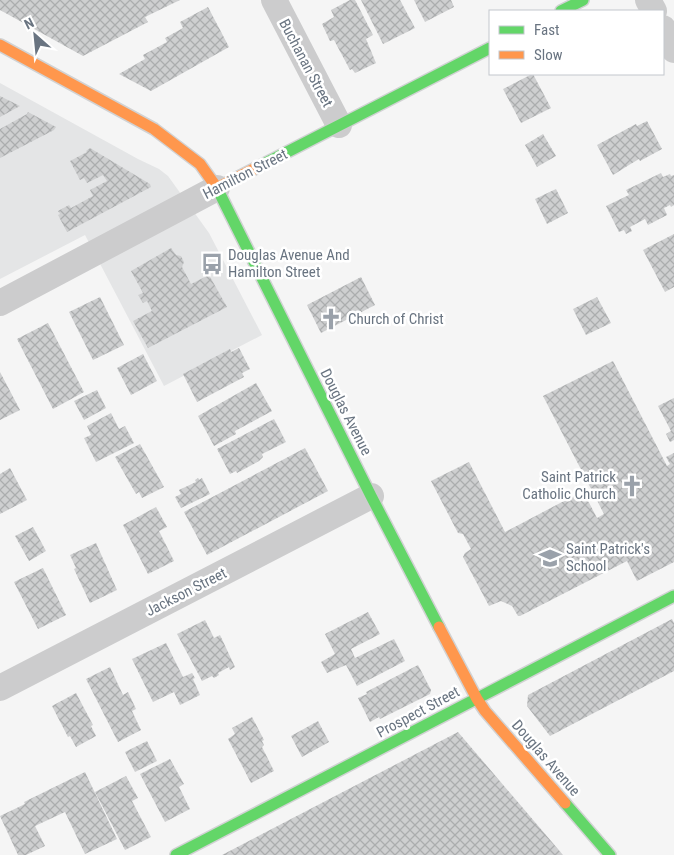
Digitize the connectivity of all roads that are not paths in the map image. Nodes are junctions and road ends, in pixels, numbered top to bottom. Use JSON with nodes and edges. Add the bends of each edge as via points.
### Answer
{"nodes":[{"id":1,"x":274,"y":0,"type":"edge"},
{"id":2,"x":583,"y":0,"type":"edge"},
{"id":3,"x":563,"y":10,"type":"edge"},
{"id":4,"x":664,"y":30,"type":"edge"},
{"id":5,"x":0,"y":45,"type":"edge"},
{"id":6,"x":489,"y":49,"type":"edge"},
{"id":7,"x":674,"y":50,"type":"edge"},
{"id":8,"x":339,"y":126,"type":"junction"},
{"id":9,"x":218,"y":188,"type":"junction"},
{"id":10,"x":0,"y":303,"type":"edge"},
{"id":11,"x":371,"y":496,"type":"junction"},
{"id":12,"x":674,"y":596,"type":"edge"},
{"id":13,"x":0,"y":688,"type":"edge"},
{"id":14,"x":477,"y":699,"type":"junction"},
{"id":15,"x":176,"y":855,"type":"edge"},
{"id":16,"x":610,"y":855,"type":"edge"}],
"edges":[{"from":1,"to":8,"type":"street","name":"Buchanan Street"},
{"from":2,"to":3,"type":"main road"},
{"from":4,"to":7,"type":"street"},
{"from":5,"to":9,"type":"main road","name":"Douglas Avenue","via":[[154,129],[199,163]]},
{"from":6,"to":8,"type":"main road","name":"Hamilton Street"},
{"from":8,"to":9,"type":"main road","name":"Hamilton Street"},
{"from":9,"to":10,"type":"street","name":"Hamilton Street"},
{"from":9,"to":11,"type":"main road","name":"Douglas Avenue"},
{"from":11,"to":13,"type":"street","name":"Jackson Street"},
{"from":11,"to":14,"type":"main road","name":"Douglas Avenue"},
{"from":12,"to":14,"type":"main road","name":"Prospect Street"},
{"from":14,"to":15,"type":"main road","name":"Prospect Street"},
{"from":14,"to":16,"type":"main road","name":"Douglas Avenue"}]}
